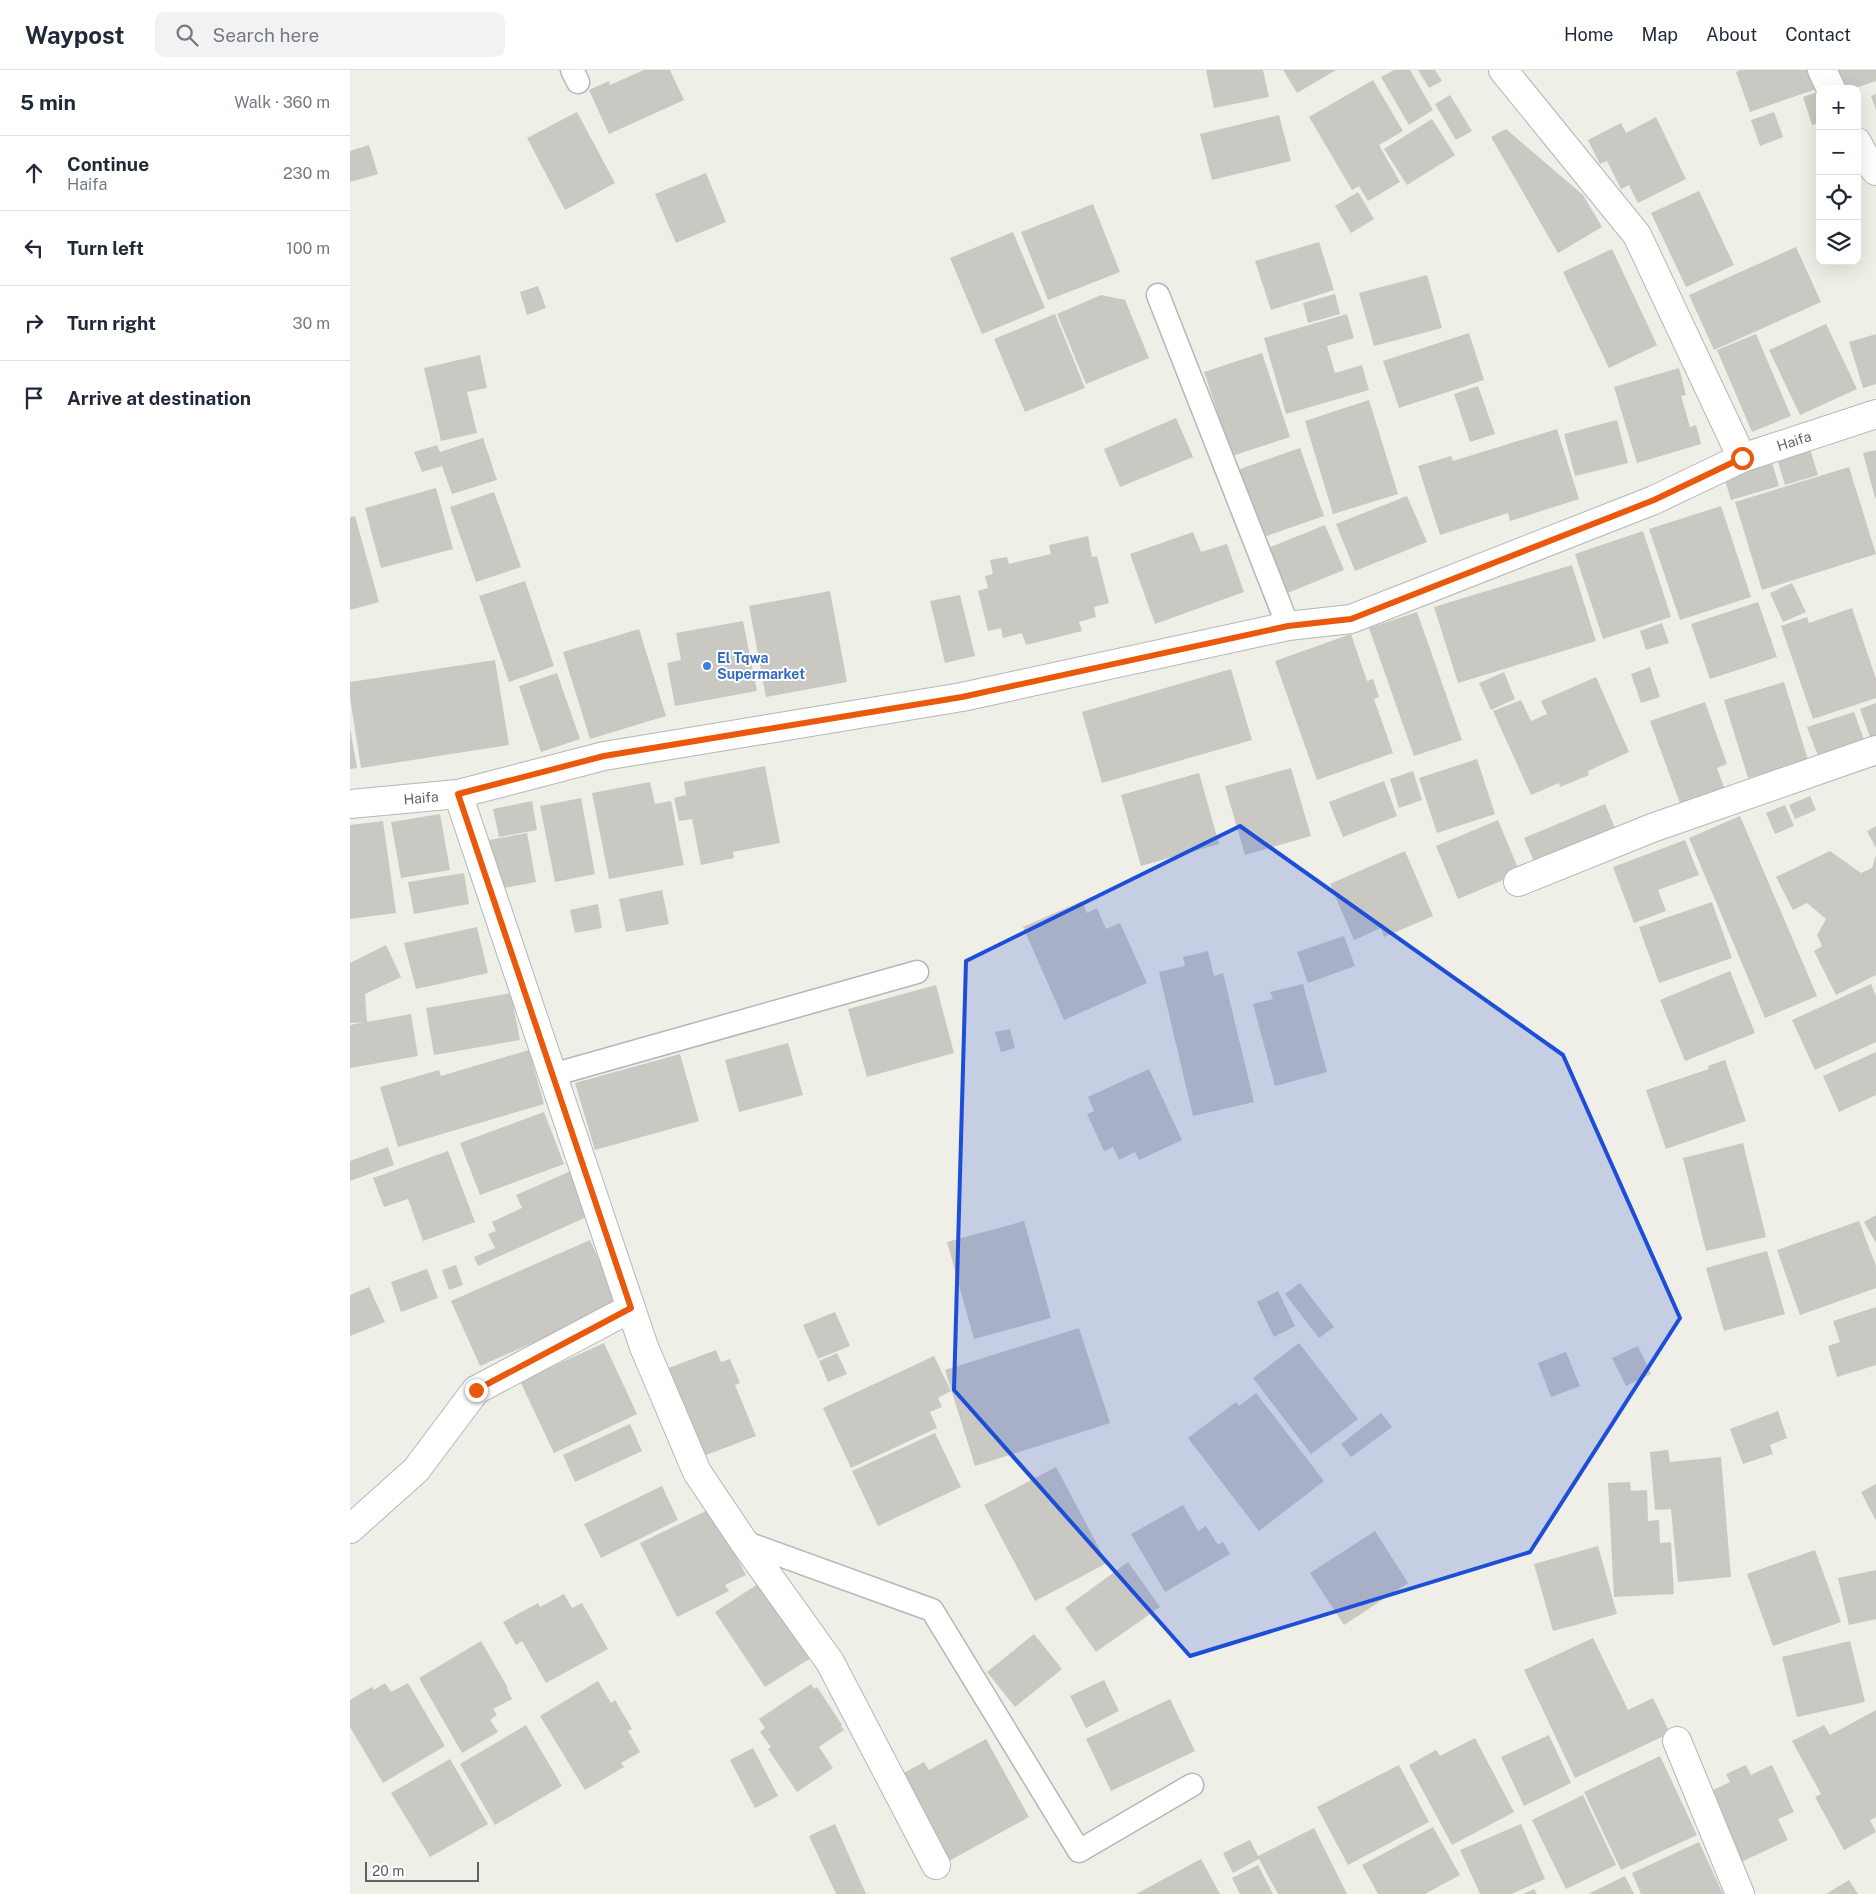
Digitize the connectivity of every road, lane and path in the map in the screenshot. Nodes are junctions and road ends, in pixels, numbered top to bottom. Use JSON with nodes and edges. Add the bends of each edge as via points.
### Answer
{"nodes":[{"id":1,"x":1502,"y":70,"type":"edge"},
{"id":2,"x":1822,"y":70,"type":"edge"},
{"id":3,"x":1829,"y":85,"type":"edge"},
{"id":4,"x":1861,"y":150,"type":"edge"},
{"id":5,"x":1876,"y":171,"type":"edge"},
{"id":6,"x":1158,"y":295,"type":"dead end"},
{"id":7,"x":1876,"y":414,"type":"edge"},
{"id":8,"x":1742,"y":458,"type":"junction"},
{"id":9,"x":1288,"y":626,"type":"junction"},
{"id":10,"x":1876,"y":750,"type":"edge"},
{"id":11,"x":458,"y":794,"type":"junction"},
{"id":12,"x":350,"y":804,"type":"edge"},
{"id":13,"x":1518,"y":882,"type":"dead end"},
{"id":14,"x":917,"y":972,"type":"dead end"},
{"id":15,"x":552,"y":1075,"type":"junction"},
{"id":16,"x":631,"y":1308,"type":"junction"},
{"id":17,"x":350,"y":1529,"type":"edge"},
{"id":18,"x":744,"y":1542,"type":"junction"},
{"id":19,"x":1677,"y":1741,"type":"dead end"},
{"id":20,"x":1192,"y":1785,"type":"dead end"},
{"id":21,"x":936,"y":1865,"type":"dead end"},
{"id":22,"x":1740,"y":1894,"type":"edge"}],
"edges":[{"from":1,"to":8,"type":"street","via":[[1637,235]]},
{"from":2,"to":3,"type":"street"},
{"from":4,"to":5,"type":"street"},
{"from":6,"to":9,"type":"lane"},
{"from":7,"to":8,"type":"street","name":"Haifa"},
{"from":8,"to":9,"type":"street","name":"Haifa","via":[[1654,500],[1351,619]]},
{"from":9,"to":11,"type":"street","name":"Haifa","via":[[962,697],[604,756]]},
{"from":10,"to":13,"type":"street","via":[[1652,828]]},
{"from":11,"to":12,"type":"street","name":"Haifa"},
{"from":11,"to":15,"type":"street"},
{"from":14,"to":15,"type":"lane"},
{"from":15,"to":16,"type":"street"},
{"from":16,"to":17,"type":"street","via":[[476,1390],[416,1470]]},
{"from":16,"to":18,"type":"street","via":[[644,1348],[697,1472]]},
{"from":18,"to":20,"type":"lane","via":[[932,1610],[1079,1851]]},
{"from":18,"to":21,"type":"street","via":[[830,1662]]},
{"from":19,"to":22,"type":"street"}]}
